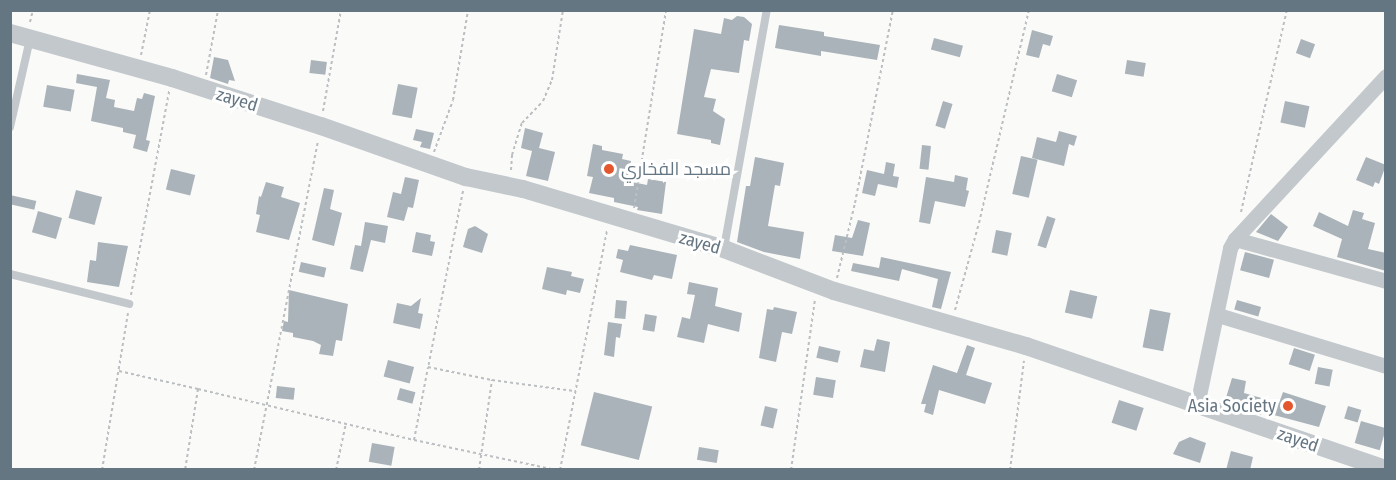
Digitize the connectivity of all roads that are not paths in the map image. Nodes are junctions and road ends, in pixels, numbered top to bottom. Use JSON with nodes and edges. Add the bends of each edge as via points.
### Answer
{"nodes":[{"id":1,"x":767,"y":10,"type":"edge"},
{"id":2,"x":10,"y":33,"type":"edge"},
{"id":3,"x":30,"y":39,"type":"junction"},
{"id":4,"x":1386,"y":76,"type":"edge"},
{"id":5,"x":10,"y":127,"type":"edge"},
{"id":6,"x":1235,"y":239,"type":"junction"},
{"id":7,"x":724,"y":249,"type":"junction"},
{"id":8,"x":10,"y":274,"type":"edge"},
{"id":9,"x":1386,"y":282,"type":"edge"},
{"id":10,"x":129,"y":304,"type":"road end"},
{"id":11,"x":1218,"y":315,"type":"junction"},
{"id":12,"x":1386,"y":366,"type":"edge"},
{"id":13,"x":1197,"y":405,"type":"junction"},
{"id":14,"x":1386,"y":469,"type":"edge"}],
"edges":[{"from":1,"to":7,"type":"lane"},
{"from":2,"to":3,"type":"street","name":"zayed"},
{"from":3,"to":5,"type":"lane"},
{"from":3,"to":7,"type":"street","name":"zayed","via":[[172,78],[466,177],[509,185]]},
{"from":4,"to":6,"type":"street"},
{"from":6,"to":9,"type":"street"},
{"from":6,"to":11,"type":"street"},
{"from":7,"to":13,"type":"street","name":"zayed","via":[[826,288],[1026,346]]},
{"from":8,"to":10,"type":"lane"},
{"from":11,"to":12,"type":"street"},
{"from":11,"to":13,"type":"street"},
{"from":13,"to":14,"type":"street","name":"zayed"}]}
